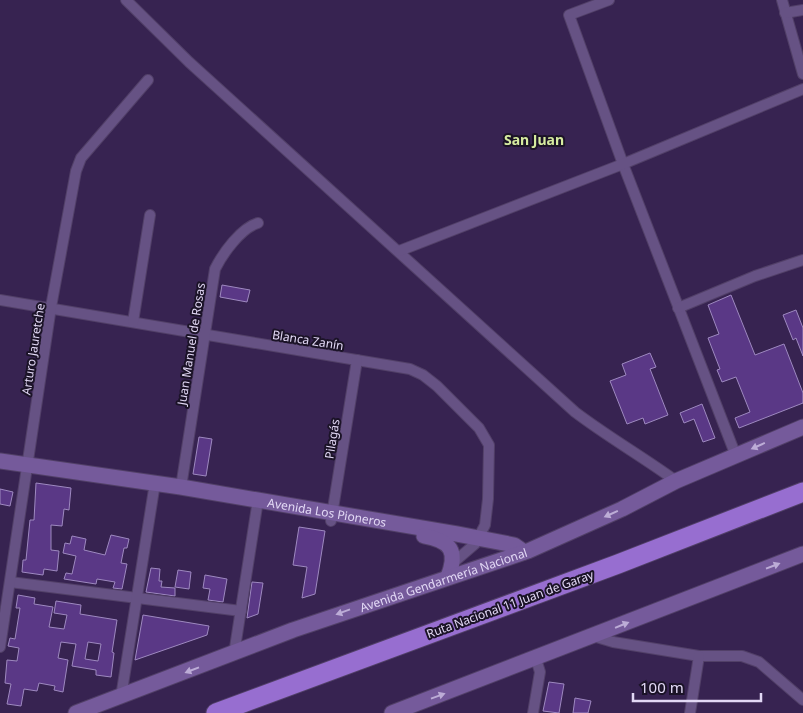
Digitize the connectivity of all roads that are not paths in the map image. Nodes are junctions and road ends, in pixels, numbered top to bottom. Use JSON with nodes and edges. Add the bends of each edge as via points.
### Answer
{"nodes":[{"id":1,"x":126,"y":0,"type":"edge"},
{"id":2,"x":609,"y":0,"type":"edge"},
{"id":3,"x":782,"y":0,"type":"edge"},
{"id":4,"x":803,"y":10,"type":"edge"},
{"id":5,"x":785,"y":13,"type":"junction"},
{"id":6,"x":803,"y":74,"type":"edge"},
{"id":7,"x":148,"y":80,"type":"dead end"},
{"id":8,"x":803,"y":89,"type":"edge"},
{"id":9,"x":623,"y":164,"type":"junction"},
{"id":10,"x":150,"y":215,"type":"dead end"},
{"id":11,"x":258,"y":223,"type":"dead end"},
{"id":12,"x":399,"y":250,"type":"junction"},
{"id":13,"x":803,"y":260,"type":"edge"},
{"id":14,"x":0,"y":300,"type":"edge"},
{"id":15,"x":51,"y":307,"type":"junction"},
{"id":16,"x":678,"y":308,"type":"junction"},
{"id":17,"x":133,"y":322,"type":"junction"},
{"id":18,"x":206,"y":336,"type":"junction"},
{"id":19,"x":357,"y":360,"type":"junction"},
{"id":20,"x":803,"y":427,"type":"edge"},
{"id":21,"x":736,"y":456,"type":"junction"},
{"id":22,"x":0,"y":461,"type":"edge"},
{"id":23,"x":28,"y":465,"type":"junction"},
{"id":24,"x":676,"y":481,"type":"junction"},
{"id":25,"x":181,"y":487,"type":"junction"},
{"id":26,"x":155,"y":488,"type":"junction"},
{"id":27,"x":803,"y":492,"type":"edge"},
{"id":28,"x":257,"y":505,"type":"junction"},
{"id":29,"x":332,"y":517,"type":"junction"},
{"id":30,"x":479,"y":538,"type":"junction"},
{"id":31,"x":524,"y":552,"type":"junction"},
{"id":32,"x":803,"y":554,"type":"edge"},
{"id":33,"x":454,"y":562,"type":"junction"},
{"id":34,"x":448,"y":577,"type":"junction"},
{"id":35,"x":10,"y":582,"type":"junction"},
{"id":36,"x":137,"y":599,"type":"junction"},
{"id":37,"x":241,"y":611,"type":"junction"},
{"id":38,"x":593,"y":636,"type":"junction"},
{"id":39,"x":0,"y":647,"type":"edge"},
{"id":40,"x":234,"y":654,"type":"junction"},
{"id":41,"x":700,"y":656,"type":"junction"},
{"id":42,"x":536,"y":659,"type":"junction"},
{"id":43,"x":121,"y":697,"type":"junction"},
{"id":44,"x":803,"y":700,"type":"edge"},
{"id":45,"x":76,"y":713,"type":"edge"},
{"id":46,"x":216,"y":713,"type":"edge"},
{"id":47,"x":392,"y":713,"type":"edge"},
{"id":48,"x":533,"y":713,"type":"edge"},
{"id":49,"x":690,"y":713,"type":"edge"}],
"edges":[{"from":1,"to":12,"type":"street","via":[[189,62]]},
{"from":2,"to":9,"type":"street","via":[[569,15]]},
{"from":3,"to":5,"type":"street"},
{"from":4,"to":5,"type":"street"},
{"from":5,"to":6,"type":"street"},
{"from":7,"to":15,"type":"street","name":"Arturo Jauretche","via":[[81,158]]},
{"from":8,"to":9,"type":"street"},
{"from":9,"to":12,"type":"street"},
{"from":9,"to":16,"type":"street"},
{"from":10,"to":17,"type":"street"},
{"from":11,"to":18,"type":"street","name":"Juan Manuel de Rosas","via":[[249,226],[215,269]]},
{"from":12,"to":24,"type":"street","via":[[575,412]]},
{"from":13,"to":16,"type":"street"},
{"from":14,"to":15,"type":"street","name":"Blanca Zanín"},
{"from":15,"to":17,"type":"street","name":"Blanca Zanín"},
{"from":15,"to":23,"type":"street","name":"Arturo Jauretche"},
{"from":16,"to":21,"type":"street"},
{"from":17,"to":18,"type":"street","name":"Blanca Zanín"},
{"from":18,"to":19,"type":"street","name":"Blanca Zanín"},
{"from":18,"to":25,"type":"street","name":"Juan Manuel de Rosas"},
{"from":19,"to":29,"type":"street","name":"Pilagás"},
{"from":19,"to":30,"type":"street","name":"Blanca Zanín","via":[[410,369],[423,375],[487,438],[488,508]]},
{"from":20,"to":21,"type":"main road","name":"Avenida Gendarmería Nacional","one_way":true},
{"from":21,"to":24,"type":"main road","name":"Avenida Gendarmería Nacional"},
{"from":22,"to":23,"type":"main road","name":"Avenida Los Pioneros"},
{"from":23,"to":26,"type":"main road","name":"Avenida Los Pioneros"},
{"from":23,"to":35,"type":"street","name":"Arturo Jauretche"},
{"from":24,"to":31,"type":"main road","name":"Avenida Gendarmería Nacional","one_way":true,"via":[[622,509]]},
{"from":25,"to":26,"type":"main road","name":"Avenida Los Pioneros"},
{"from":25,"to":28,"type":"main road","name":"Avenida Los Pioneros"},
{"from":26,"to":28,"type":"main road","name":"Avenida Los Pioneros"},
{"from":26,"to":36,"type":"street"},
{"from":27,"to":46,"type":"highway","name":"Ruta Nacional 11 Juan de Garay"},
{"from":28,"to":29,"type":"main road","name":"Avenida Los Pioneros"},
{"from":28,"to":37,"type":"street"},
{"from":29,"to":30,"type":"main road","name":"Avenida Los Pioneros"},
{"from":29,"to":33,"type":"main road","name":"Avenida Los Pioneros","via":[[438,539],[452,551]]},
{"from":30,"to":31,"type":"main road","name":"Avenida Los Pioneros","via":[[514,545]]},
{"from":30,"to":33,"type":"street"},
{"from":31,"to":34,"type":"main road","name":"Avenida Gendarmería Nacional"},
{"from":38,"to":32,"type":"main road","one_way":true},
{"from":33,"to":34,"type":"main road"},
{"from":34,"to":40,"type":"main road","name":"Avenida Gendarmería Nacional","one_way":true,"via":[[320,620]]},
{"from":35,"to":36,"type":"street"},
{"from":35,"to":39,"type":"street","name":"Arturo Jauretche"},
{"from":36,"to":37,"type":"street"},
{"from":36,"to":43,"type":"street"},
{"from":37,"to":40,"type":"street"},
{"from":38,"to":41,"type":"street"},
{"from":38,"to":42,"type":"main road"},
{"from":40,"to":43,"type":"main road","name":"Avenida Gendarmería Nacional","one_way":true},
{"from":41,"to":44,"type":"street","via":[[742,656],[759,662]]},
{"from":41,"to":49,"type":"street"},
{"from":47,"to":42,"type":"main road","one_way":true},
{"from":42,"to":48,"type":"street","via":[[540,672]]},
{"from":43,"to":45,"type":"main road","name":"Avenida Gendarmería Nacional"}]}
